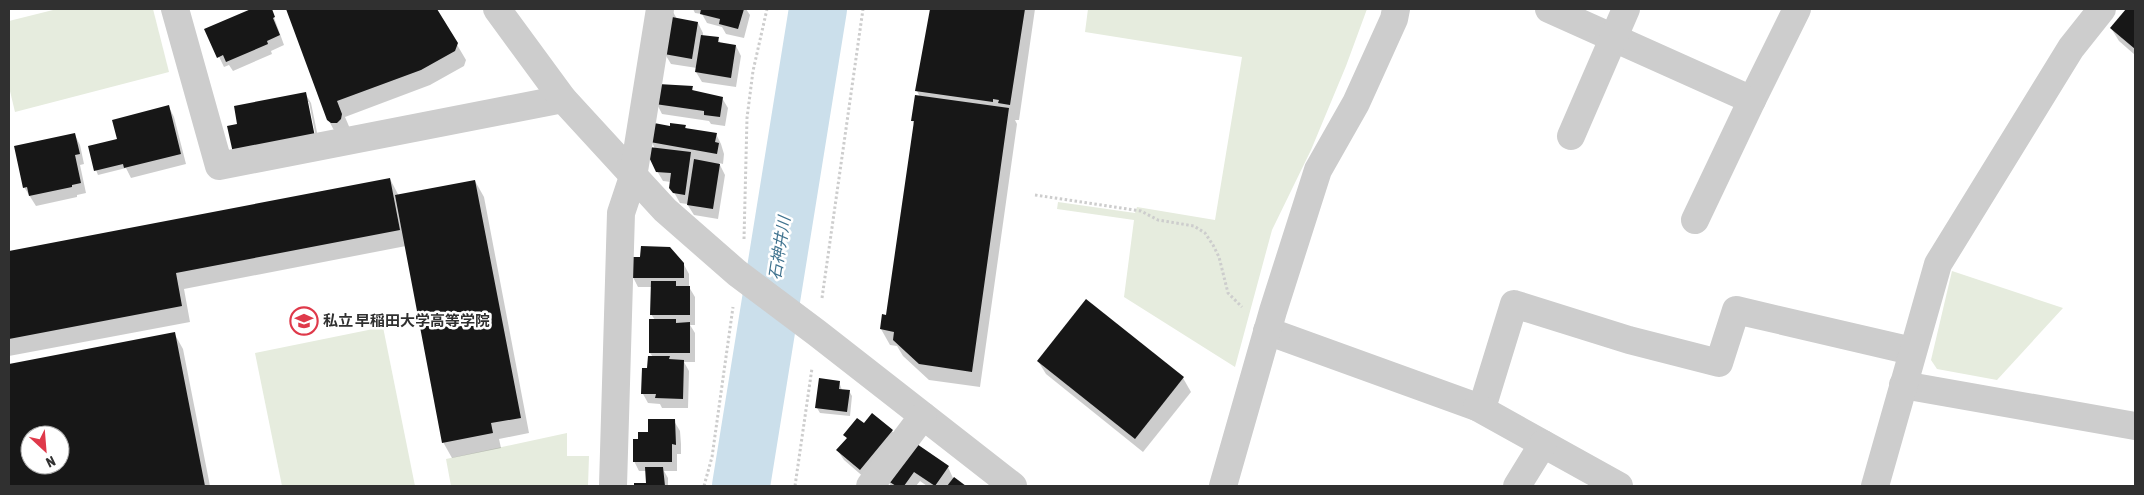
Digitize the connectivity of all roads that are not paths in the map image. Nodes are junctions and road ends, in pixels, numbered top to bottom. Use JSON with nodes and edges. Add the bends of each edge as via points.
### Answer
{"nodes":[{"id":1,"x":176,"y":9,"type":"edge"},
{"id":2,"x":497,"y":9,"type":"edge"},
{"id":3,"x":660,"y":9,"type":"edge"},
{"id":4,"x":1396,"y":9,"type":"edge"},
{"id":5,"x":1549,"y":9,"type":"edge"},
{"id":6,"x":1626,"y":9,"type":"edge"},
{"id":7,"x":1797,"y":9,"type":"edge"},
{"id":8,"x":2102,"y":9,"type":"edge"},
{"id":9,"x":1613,"y":36,"type":"junction"},
{"id":10,"x":563,"y":99,"type":"junction"},
{"id":11,"x":1752,"y":100,"type":"junction"},
{"id":12,"x":1571,"y":136,"type":"dead end"},
{"id":13,"x":633,"y":177,"type":"junction"},
{"id":14,"x":1695,"y":220,"type":"dead end"},
{"id":15,"x":1269,"y":322,"type":"junction"},
{"id":16,"x":1912,"y":352,"type":"junction"},
{"id":17,"x":1902,"y":386,"type":"junction"},
{"id":18,"x":1477,"y":407,"type":"junction"},
{"id":19,"x":923,"y":416,"type":"junction"},
{"id":20,"x":2135,"y":426,"type":"edge"},
{"id":21,"x":1543,"y":444,"type":"junction"},
{"id":22,"x":613,"y":486,"type":"edge"},
{"id":23,"x":870,"y":486,"type":"edge"},
{"id":24,"x":1012,"y":486,"type":"edge"},
{"id":25,"x":1223,"y":486,"type":"edge"},
{"id":26,"x":1517,"y":486,"type":"edge"},
{"id":27,"x":1619,"y":486,"type":"edge"},
{"id":28,"x":1875,"y":486,"type":"edge"}],
"edges":[{"from":1,"to":10,"type":"street","via":[[219,166]]},
{"from":2,"to":10,"type":"street"},
{"from":3,"to":13,"type":"street"},
{"from":4,"to":15,"type":"street","via":[[1356,103],[1318,170]]},
{"from":5,"to":9,"type":"street"},
{"from":6,"to":9,"type":"street"},
{"from":7,"to":11,"type":"street"},
{"from":8,"to":16,"type":"street","via":[[2071,48],[1938,264]]},
{"from":9,"to":11,"type":"street"},
{"from":9,"to":12,"type":"street","via":[[1609,53]]},
{"from":10,"to":13,"type":"street"},
{"from":11,"to":14,"type":"street"},
{"from":13,"to":19,"type":"street","via":[[700,243]]},
{"from":13,"to":22,"type":"street","via":[[621,213]]},
{"from":15,"to":18,"type":"street"},
{"from":15,"to":25,"type":"street"},
{"from":16,"to":17,"type":"street"},
{"from":16,"to":18,"type":"street","via":[[1736,310],[1719,363],[1629,340],[1514,304],[1485,398]]},
{"from":17,"to":20,"type":"street"},
{"from":17,"to":28,"type":"street"},
{"from":18,"to":21,"type":"street"},
{"from":19,"to":23,"type":"street"},
{"from":19,"to":24,"type":"street"},
{"from":21,"to":26,"type":"street"},
{"from":21,"to":27,"type":"street"}]}
